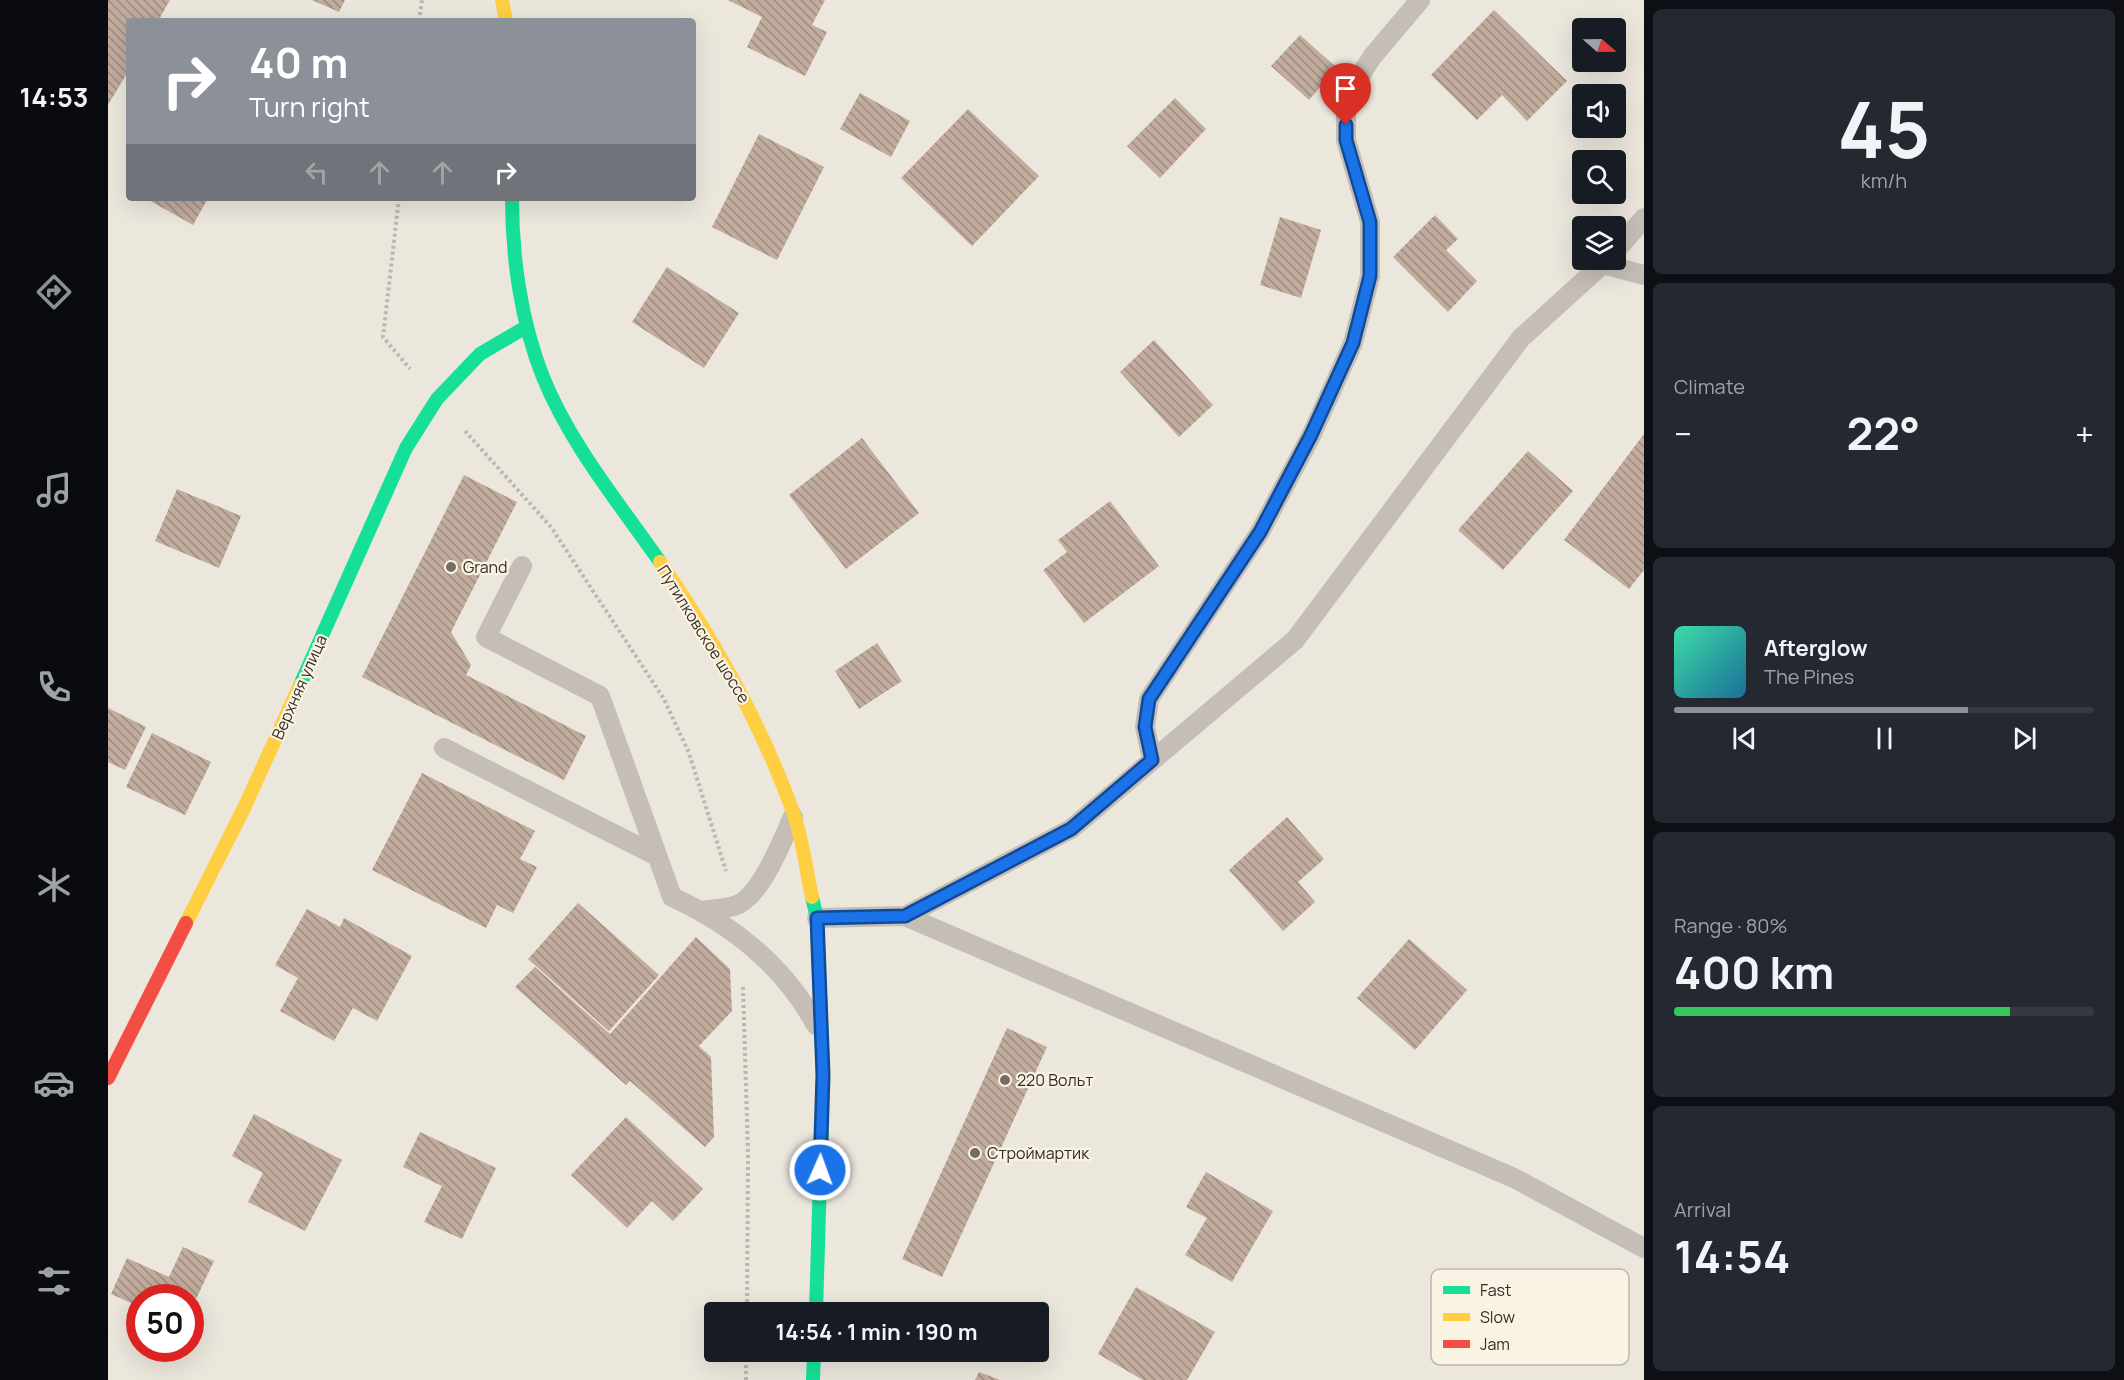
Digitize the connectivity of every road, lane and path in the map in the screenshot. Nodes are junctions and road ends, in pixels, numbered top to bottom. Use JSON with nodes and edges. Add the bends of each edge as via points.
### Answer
{"nodes":[{"id":1,"x":422,"y":0,"type":"edge"},
{"id":2,"x":502,"y":0,"type":"edge"},
{"id":3,"x":1420,"y":0,"type":"edge"},
{"id":4,"x":419,"y":18,"type":"edge"},
{"id":5,"x":505,"y":18,"type":"edge"},
{"id":6,"x":399,"y":201,"type":"edge"},
{"id":7,"x":512,"y":201,"type":"edge"},
{"id":8,"x":1644,"y":218,"type":"edge"},
{"id":9,"x":1626,"y":239,"type":"edge"},
{"id":10,"x":1626,"y":266,"type":"edge"},
{"id":11,"x":1596,"y":270,"type":"edge"},
{"id":12,"x":1644,"y":275,"type":"edge"},
{"id":13,"x":526,"y":327,"type":"junction"},
{"id":14,"x":414,"y":373,"type":"dead end"},
{"id":15,"x":522,"y":566,"type":"dead end"},
{"id":16,"x":444,"y":748,"type":"dead end"},
{"id":17,"x":1152,"y":760,"type":"junction"},
{"id":18,"x":794,"y":815,"type":"junction"},
{"id":19,"x":657,"y":856,"type":"junction"},
{"id":20,"x":701,"y":911,"type":"junction"},
{"id":21,"x":905,"y":916,"type":"junction"},
{"id":22,"x":817,"y":918,"type":"junction"},
{"id":23,"x":822,"y":1036,"type":"junction"},
{"id":24,"x":108,"y":1078,"type":"edge"},
{"id":25,"x":1644,"y":1248,"type":"edge"},
{"id":26,"x":816,"y":1302,"type":"edge"},
{"id":27,"x":746,"y":1362,"type":"edge"},
{"id":28,"x":814,"y":1362,"type":"edge"},
{"id":29,"x":746,"y":1380,"type":"edge"},
{"id":30,"x":813,"y":1380,"type":"edge"}],
"edges":[{"from":1,"to":4,"type":"path"},
{"from":2,"to":5,"type":"main road"},
{"from":3,"to":17,"type":"lane","via":[[1372,57],[1351,90],[1346,111],[1346,140],[1370,222],[1370,276],[1353,343],[1260,532],[1149,699],[1145,727]]},
{"from":6,"to":14,"type":"path","via":[[383,337]]},
{"from":7,"to":13,"type":"main road","name":"Путилковское шоссе"},
{"from":8,"to":9,"type":"lane"},
{"from":10,"to":12,"type":"lane"},
{"from":11,"to":17,"type":"lane","via":[[1521,338],[1295,640]]},
{"from":13,"to":18,"type":"main road","name":"Путилковское шоссе","via":[[543,378],[576,442],[670,577],[741,691]]},
{"from":13,"to":24,"type":"main road","name":"Верхняя улица","via":[[480,354],[437,399],[406,448],[245,806]]},
{"from":15,"to":19,"type":"lane","via":[[486,637],[600,696]]},
{"from":16,"to":19,"type":"lane"},
{"from":17,"to":21,"type":"lane","via":[[1071,829]]},
{"from":18,"to":20,"type":"lane","via":[[754,891],[736,906]]},
{"from":18,"to":22,"type":"main road","name":"Путилковское шоссе"},
{"from":19,"to":20,"type":"lane","via":[[672,897]]},
{"from":20,"to":23,"type":"lane","via":[[769,962],[800,995]]},
{"from":21,"to":22,"type":"lane"},
{"from":21,"to":25,"type":"lane","via":[[1514,1178]]},
{"from":22,"to":23,"type":"main road","name":"Путилковское шоссе"},
{"from":23,"to":26,"type":"main road","name":"Путилковское шоссе"},
{"from":27,"to":29,"type":"path"},
{"from":28,"to":30,"type":"main road"}]}
